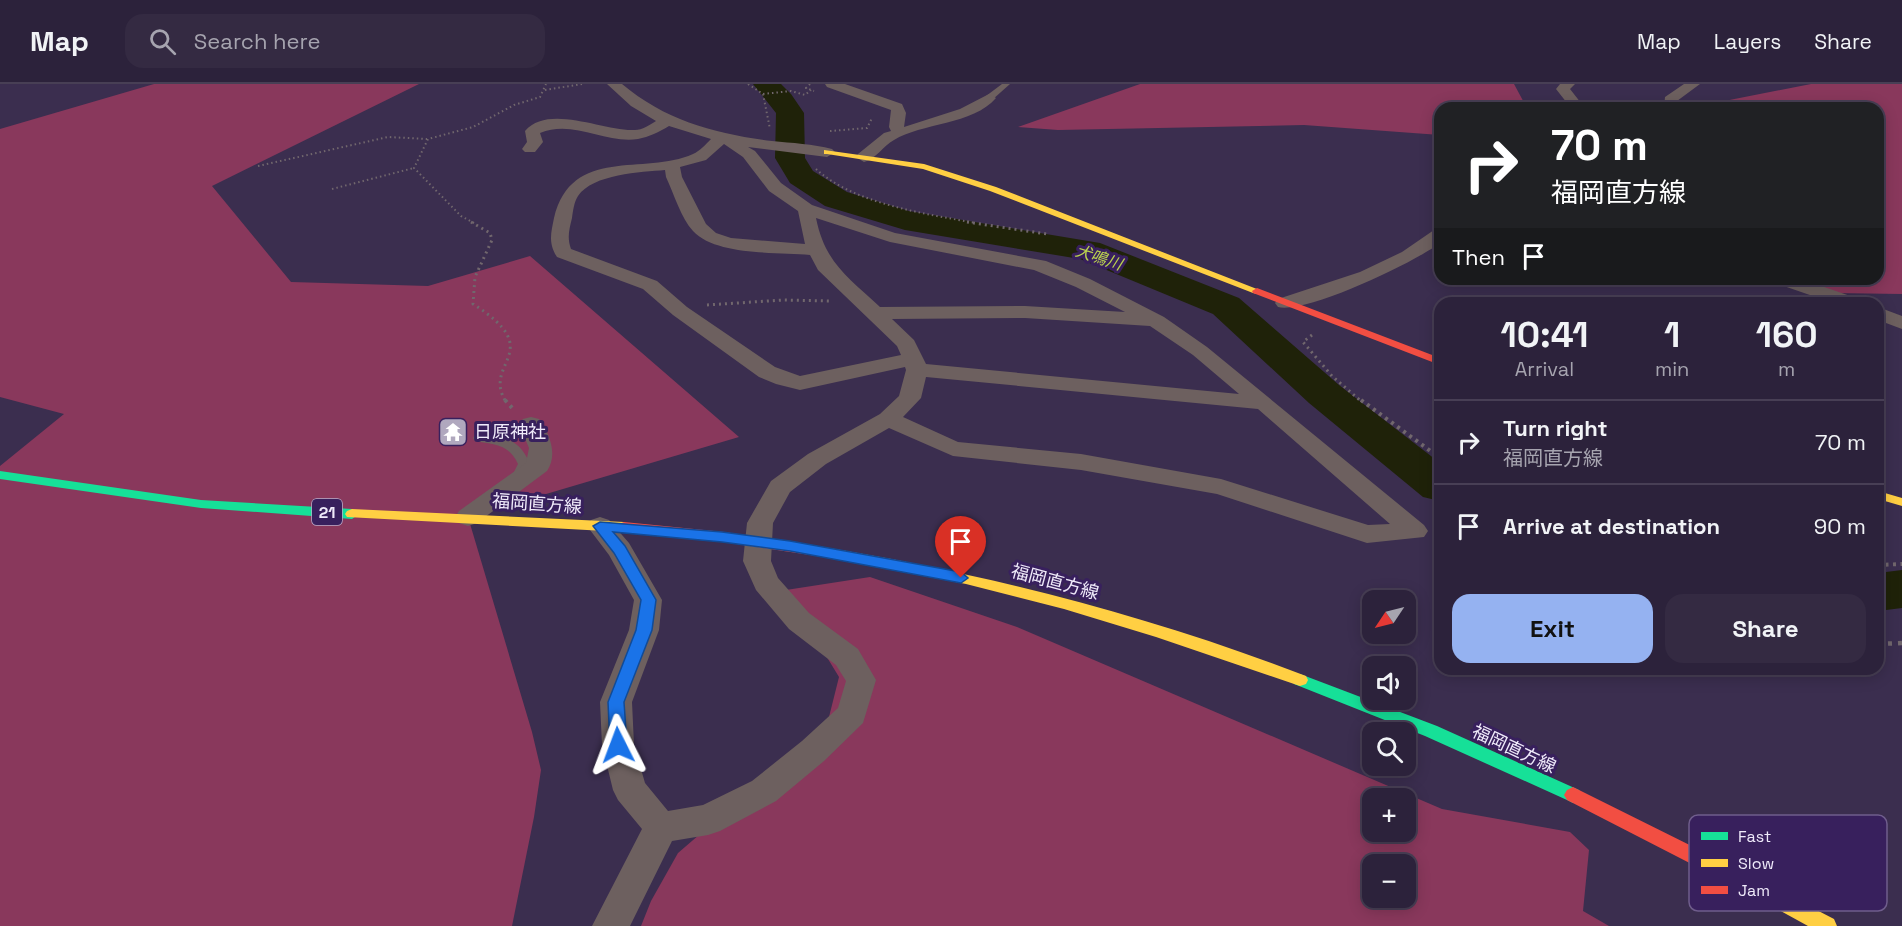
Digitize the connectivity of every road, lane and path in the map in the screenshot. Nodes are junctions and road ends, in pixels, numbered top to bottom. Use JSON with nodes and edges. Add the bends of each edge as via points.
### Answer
{"nodes":[{"id":1,"x":546,"y":84,"type":"edge"},
{"id":2,"x":582,"y":84,"type":"edge"},
{"id":3,"x":614,"y":84,"type":"edge"},
{"id":4,"x":748,"y":84,"type":"edge"},
{"id":5,"x":810,"y":84,"type":"edge"},
{"id":6,"x":832,"y":84,"type":"edge"},
{"id":7,"x":1006,"y":84,"type":"edge"},
{"id":8,"x":1569,"y":84,"type":"edge"},
{"id":9,"x":1694,"y":84,"type":"edge"},
{"id":10,"x":811,"y":90,"type":"junction"},
{"id":11,"x":545,"y":91,"type":"junction"},
{"id":12,"x":817,"y":92,"type":"dead end"},
{"id":13,"x":763,"y":94,"type":"junction"},
{"id":14,"x":989,"y":98,"type":"joint"},
{"id":15,"x":1573,"y":102,"type":"edge"},
{"id":16,"x":1670,"y":102,"type":"edge"},
{"id":17,"x":867,"y":114,"type":"dead end"},
{"id":18,"x":667,"y":121,"type":"junction"},
{"id":19,"x":899,"y":132,"type":"junction"},
{"id":20,"x":723,"y":137,"type":"junction"},
{"id":21,"x":428,"y":139,"type":"junction"},
{"id":22,"x":768,"y":139,"type":"junction"},
{"id":23,"x":530,"y":149,"type":"dead end"},
{"id":24,"x":828,"y":152,"type":"junction"},
{"id":25,"x":864,"y":157,"type":"junction"},
{"id":26,"x":812,"y":160,"type":"dead end"},
{"id":27,"x":672,"y":164,"type":"junction"},
{"id":28,"x":258,"y":166,"type":"dead end"},
{"id":29,"x":414,"y":168,"type":"junction"},
{"id":30,"x":332,"y":189,"type":"dead end"},
{"id":31,"x":806,"y":209,"type":"junction"},
{"id":32,"x":1052,"y":235,"type":"dead end"},
{"id":33,"x":1434,"y":239,"type":"edge"},
{"id":34,"x":815,"y":250,"type":"junction"},
{"id":35,"x":1800,"y":285,"type":"edge"},
{"id":36,"x":857,"y":297,"type":"junction"},
{"id":37,"x":1834,"y":297,"type":"edge"},
{"id":38,"x":1284,"y":303,"type":"junction"},
{"id":39,"x":680,"y":311,"type":"junction"},
{"id":40,"x":875,"y":313,"type":"junction"},
{"id":41,"x":1884,"y":316,"type":"edge"},
{"id":42,"x":1157,"y":321,"type":"junction"},
{"id":43,"x":1902,"y":323,"type":"edge"},
{"id":44,"x":1304,"y":329,"type":"dead end"},
{"id":45,"x":1434,"y":360,"type":"edge"},
{"id":46,"x":914,"y":364,"type":"junction"},
{"id":47,"x":1263,"y":403,"type":"junction"},
{"id":48,"x":888,"y":419,"type":"junction"},
{"id":49,"x":531,"y":424,"type":"joint"},
{"id":50,"x":479,"y":438,"type":"dead end"},
{"id":51,"x":1434,"y":454,"type":"edge"},
{"id":52,"x":0,"y":475,"type":"edge"},
{"id":53,"x":516,"y":484,"type":"junction"},
{"id":54,"x":1884,"y":497,"type":"edge"},
{"id":55,"x":1902,"y":502,"type":"edge"},
{"id":56,"x":468,"y":517,"type":"junction"},
{"id":57,"x":600,"y":526,"type":"junction"},
{"id":58,"x":1902,"y":564,"type":"edge"},
{"id":59,"x":1884,"y":565,"type":"edge"},
{"id":60,"x":1902,"y":643,"type":"edge"},
{"id":61,"x":1884,"y":644,"type":"edge"},
{"id":62,"x":661,"y":826,"type":"junction"},
{"id":63,"x":1689,"y":855,"type":"edge"},
{"id":64,"x":1798,"y":911,"type":"edge"},
{"id":65,"x":611,"y":926,"type":"edge"},
{"id":66,"x":1827,"y":926,"type":"edge"}],
"edges":[{"from":1,"to":11,"type":"path"},
{"from":2,"to":11,"type":"path"},
{"from":3,"to":18,"type":"street","via":[[641,109]]},
{"from":4,"to":13,"type":"path"},
{"from":5,"to":10,"type":"path","via":[[806,88]]},
{"from":6,"to":19,"type":"street","via":[[897,107]]},
{"from":7,"to":14,"type":"lane"},
{"from":8,"to":15,"type":"street","via":[[1563,89]]},
{"from":9,"to":16,"type":"street"},
{"from":10,"to":12,"type":"path"},
{"from":10,"to":13,"type":"path","via":[[805,95],[791,91]]},
{"from":11,"to":21,"type":"path","via":[[540,97],[514,105],[473,127]]},
{"from":13,"to":22,"type":"path"},
{"from":14,"to":19,"type":"street","via":[[965,112]]},
{"from":17,"to":24,"type":"path","via":[[872,118],[867,128],[820,134],[833,146]]},
{"from":18,"to":20,"type":"street"},
{"from":18,"to":23,"type":"street","via":[[635,136],[572,125],[538,127],[532,131],[535,142]]},
{"from":19,"to":25,"type":"street"},
{"from":20,"to":22,"type":"street"},
{"from":20,"to":27,"type":"street","via":[[700,157]]},
{"from":20,"to":31,"type":"street","via":[[749,154],[775,187]]},
{"from":21,"to":28,"type":"path","via":[[388,137]]},
{"from":21,"to":29,"type":"path"},
{"from":22,"to":24,"type":"street"},
{"from":24,"to":25,"type":"main road"},
{"from":25,"to":38,"type":"main road","via":[[924,167],[993,189]]},
{"from":26,"to":32,"type":"path","via":[[820,176],[836,186],[894,206]]},
{"from":27,"to":34,"type":"street","via":[[674,177],[699,226],[710,237],[729,243]]},
{"from":27,"to":39,"type":"street","via":[[590,179],[573,191],[567,201],[557,240],[564,253],[650,285]]},
{"from":29,"to":30,"type":"path"},
{"from":29,"to":49,"type":"path","via":[[461,216],[490,233],[492,240],[474,272],[473,304],[508,331],[510,351],[500,380],[501,393],[509,406]]},
{"from":31,"to":34,"type":"street"},
{"from":31,"to":42,"type":"street","via":[[890,237],[1039,266],[1083,283]]},
{"from":33,"to":38,"type":"street","via":[[1388,265],[1316,295]]},
{"from":34,"to":36,"type":"street","via":[[825,266]]},
{"from":35,"to":37,"type":"street"},
{"from":36,"to":39,"type":"path","via":[[832,301],[730,302]]},
{"from":36,"to":40,"type":"street"},
{"from":38,"to":45,"type":"main road"},
{"from":39,"to":46,"type":"street","via":[[767,372],[784,379],[800,382]]},
{"from":40,"to":42,"type":"street","via":[[1025,312]]},
{"from":40,"to":46,"type":"street","via":[[907,344]]},
{"from":41,"to":43,"type":"street"},
{"from":42,"to":47,"type":"street"},
{"from":44,"to":51,"type":"path","via":[[1315,333],[1303,342],[1317,362]]},
{"from":46,"to":47,"type":"street"},
{"from":46,"to":48,"type":"street","via":[[910,398]]},
{"from":47,"to":48,"type":"street","via":[[1415,531],[1367,534],[1221,488],[1081,462],[953,449]]},
{"from":48,"to":62,"type":"street","via":[[817,459],[780,487],[760,523],[757,561],[766,583],[799,621],[847,657],[861,680],[852,714],[764,791],[708,820]]},
{"from":49,"to":53,"type":"street","via":[[540,448],[538,466]]},
{"from":50,"to":53,"type":"lane","via":[[505,441],[519,451],[524,464]]},
{"from":52,"to":56,"type":"main road","name":"福岡直方線","number":"21","via":[[159,500],[262,510]]},
{"from":53,"to":56,"type":"street"},
{"from":54,"to":55,"type":"main road"},
{"from":56,"to":57,"type":"main road","name":"福岡直方線","number":"21"},
{"from":57,"to":62,"type":"street","via":[[620,550],[648,600],[644,630],[616,702],[618,745],[630,790]]},
{"from":57,"to":63,"type":"main road","name":"福岡直方線","number":"21","via":[[790,546],[917,568],[1134,622],[1220,650],[1454,740]]},
{"from":58,"to":59,"type":"path"},
{"from":60,"to":61,"type":"path"},
{"from":62,"to":65,"type":"street"},
{"from":64,"to":66,"type":"main road","name":"福岡直方線","number":"21"}]}
